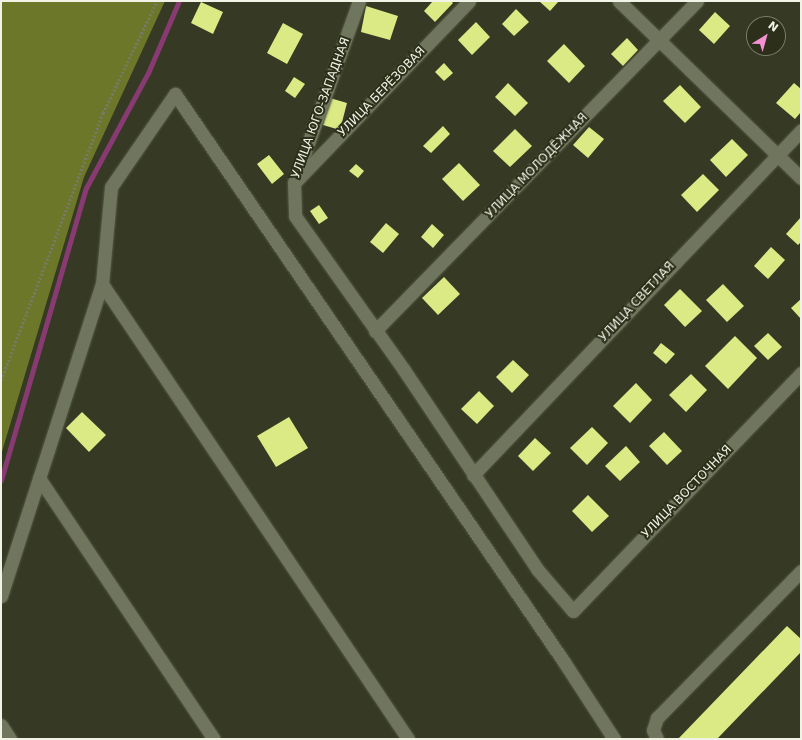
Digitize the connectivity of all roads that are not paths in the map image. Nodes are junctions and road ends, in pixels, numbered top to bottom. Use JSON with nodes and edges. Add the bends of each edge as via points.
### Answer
{"nodes":[{"id":1,"x":359,"y":1,"type":"edge"},
{"id":2,"x":470,"y":1,"type":"edge"},
{"id":3,"x":619,"y":1,"type":"edge"},
{"id":4,"x":697,"y":1,"type":"edge"},
{"id":5,"x":660,"y":40,"type":"junction"},
{"id":6,"x":801,"y":130,"type":"edge"},
{"id":7,"x":777,"y":154,"type":"junction"},
{"id":8,"x":801,"y":178,"type":"edge"},
{"id":9,"x":294,"y":183,"type":"junction"},
{"id":10,"x":102,"y":284,"type":"junction"},
{"id":11,"x":376,"y":331,"type":"junction"},
{"id":12,"x":801,"y":373,"type":"edge"},
{"id":13,"x":473,"y":475,"type":"junction"},
{"id":14,"x":39,"y":478,"type":"junction"},
{"id":15,"x":801,"y":571,"type":"edge"},
{"id":16,"x":1,"y":596,"type":"edge"},
{"id":17,"x":1,"y":725,"type":"edge"},
{"id":18,"x":655,"y":734,"type":"edge"},
{"id":19,"x":10,"y":739,"type":"edge"},
{"id":20,"x":214,"y":739,"type":"edge"},
{"id":21,"x":408,"y":739,"type":"edge"},
{"id":22,"x":614,"y":739,"type":"edge"}],
"edges":[{"from":1,"to":9,"type":"street","name":"УЛИЦА ЮГО-ЗАПАДНАЯ"},
{"from":2,"to":9,"type":"street","name":"УЛИЦА БЕРЁЗОВАЯ"},
{"from":3,"to":5,"type":"street"},
{"from":4,"to":5,"type":"street","name":"УЛИЦА МОЛОДЁЖНАЯ"},
{"from":5,"to":7,"type":"street"},
{"from":5,"to":11,"type":"street","name":"УЛИЦА МОЛОДЁЖНАЯ"},
{"from":6,"to":7,"type":"street","name":"УЛИЦА СВЕТЛАЯ"},
{"from":7,"to":8,"type":"street"},
{"from":7,"to":13,"type":"street","name":"УЛИЦА СВЕТЛАЯ"},
{"from":9,"to":11,"type":"street","name":"УЛИЦА ЮГО-ЗАПАДНАЯ","via":[[295,216]]},
{"from":10,"to":14,"type":"street"},
{"from":10,"to":21,"type":"street"},
{"from":10,"to":22,"type":"street","via":[[111,187],[175,94]]},
{"from":11,"to":13,"type":"street"},
{"from":12,"to":13,"type":"street","name":"УЛИЦА ВОСТОЧНАЯ","via":[[573,611],[537,569]]},
{"from":14,"to":16,"type":"street"},
{"from":14,"to":20,"type":"street"},
{"from":15,"to":18,"type":"street","via":[[657,718]]},
{"from":17,"to":19,"type":"street"}]}
